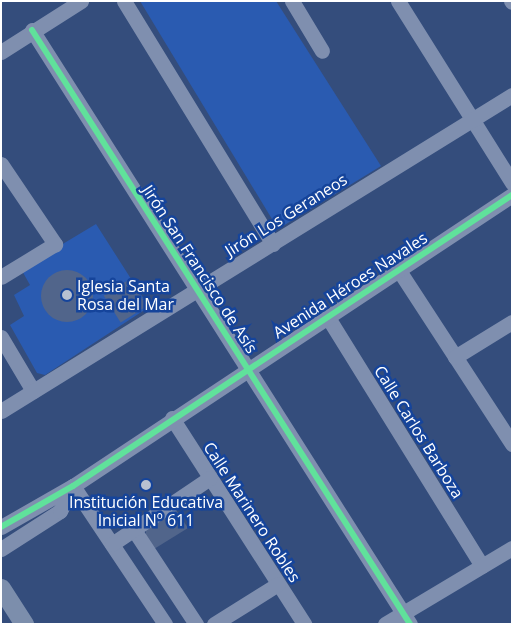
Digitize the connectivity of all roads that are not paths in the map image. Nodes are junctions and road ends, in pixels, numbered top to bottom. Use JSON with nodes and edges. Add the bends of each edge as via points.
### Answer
{"nodes":[{"id":1,"x":81,"y":1,"type":"edge"},
{"id":2,"x":124,"y":1,"type":"edge"},
{"id":3,"x":292,"y":1,"type":"edge"},
{"id":4,"x":398,"y":1,"type":"edge"},
{"id":5,"x":32,"y":30,"type":"junction"},
{"id":6,"x":322,"y":51,"type":"dead end"},
{"id":7,"x":1,"y":52,"type":"edge"},
{"id":8,"x":512,"y":95,"type":"edge"},
{"id":9,"x":472,"y":120,"type":"junction"},
{"id":10,"x":1,"y":164,"type":"edge"},
{"id":11,"x":512,"y":183,"type":"edge"},
{"id":12,"x":512,"y":195,"type":"edge"},
{"id":13,"x":273,"y":244,"type":"junction"},
{"id":14,"x":398,"y":269,"type":"junction"},
{"id":15,"x":1,"y":277,"type":"edge"},
{"id":16,"x":196,"y":291,"type":"junction"},
{"id":17,"x":327,"y":316,"type":"junction"},
{"id":18,"x":512,"y":322,"type":"edge"},
{"id":19,"x":1,"y":337,"type":"edge"},
{"id":20,"x":455,"y":357,"type":"junction"},
{"id":21,"x":248,"y":368,"type":"junction"},
{"id":22,"x":33,"y":391,"type":"junction"},
{"id":23,"x":1,"y":411,"type":"edge"},
{"id":24,"x":172,"y":418,"type":"junction"},
{"id":25,"x":510,"y":439,"type":"edge"},
{"id":26,"x":210,"y":478,"type":"junction"},
{"id":27,"x":73,"y":486,"type":"junction"},
{"id":28,"x":1,"y":527,"type":"edge"},
{"id":29,"x":134,"y":530,"type":"junction"},
{"id":30,"x":112,"y":544,"type":"junction"},
{"id":31,"x":2,"y":545,"type":"edge"},
{"id":32,"x":512,"y":548,"type":"edge"},
{"id":33,"x":482,"y":566,"type":"junction"},
{"id":34,"x":278,"y":584,"type":"junction"},
{"id":35,"x":1,"y":588,"type":"edge"},
{"id":36,"x":407,"y":618,"type":"edge"},
{"id":37,"x":24,"y":624,"type":"edge"},
{"id":38,"x":165,"y":624,"type":"edge"},
{"id":39,"x":196,"y":624,"type":"edge"},
{"id":40,"x":214,"y":624,"type":"edge"},
{"id":41,"x":304,"y":624,"type":"edge"},
{"id":42,"x":385,"y":624,"type":"edge"}],
"edges":[{"from":1,"to":5,"type":"street"},
{"from":2,"to":13,"type":"street"},
{"from":3,"to":6,"type":"street"},
{"from":4,"to":9,"type":"street"},
{"from":5,"to":7,"type":"street"},
{"from":5,"to":16,"type":"street","name":"Jirón San Francisco de Asís"},
{"from":8,"to":9,"type":"street","name":"Jirón Los Geraneos"},
{"from":9,"to":11,"type":"street"},
{"from":9,"to":13,"type":"street","name":"Jirón Los Geraneos"},
{"from":10,"to":15,"type":"street","via":[[55,244]]},
{"from":12,"to":14,"type":"street","name":"Avenida Héroes Navales"},
{"from":13,"to":16,"type":"street","name":"Jirón Los Geraneos"},
{"from":14,"to":17,"type":"street","name":"Avenida Héroes Navales"},
{"from":14,"to":20,"type":"street"},
{"from":16,"to":21,"type":"street","name":"Jirón San Francisco de Asís"},
{"from":16,"to":22,"type":"street","name":"Jirón Los Geraneos"},
{"from":17,"to":21,"type":"street","name":"Avenida Héroes Navales"},
{"from":17,"to":33,"type":"street","name":"Calle Carlos Barboza"},
{"from":18,"to":20,"type":"street"},
{"from":19,"to":22,"type":"street"},
{"from":20,"to":25,"type":"street"},
{"from":21,"to":24,"type":"street","name":"Avenida Héroes Navales"},
{"from":21,"to":36,"type":"street","name":"Jirón San Francisco de Asís"},
{"from":22,"to":23,"type":"street","name":"Jirón Los Geraneos"},
{"from":24,"to":26,"type":"street","name":"Calle Marinero Robles"},
{"from":24,"to":27,"type":"street","name":"Avenida Héroes Navales"},
{"from":26,"to":29,"type":"street"},
{"from":26,"to":34,"type":"street","name":"Calle Marinero Robles"},
{"from":27,"to":28,"type":"street","name":"Avenida Héroes Navales"},
{"from":27,"to":30,"type":"street"},
{"from":27,"to":31,"type":"street","name":"Avenida Héroes Navales","via":[[60,511]]},
{"from":29,"to":30,"type":"street"},
{"from":29,"to":39,"type":"street"},
{"from":30,"to":38,"type":"street"},
{"from":32,"to":33,"type":"street"},
{"from":33,"to":36,"type":"street"},
{"from":34,"to":40,"type":"street"},
{"from":34,"to":41,"type":"street","name":"Calle Marinero Robles"},
{"from":35,"to":37,"type":"main road"},
{"from":36,"to":42,"type":"street"}]}
